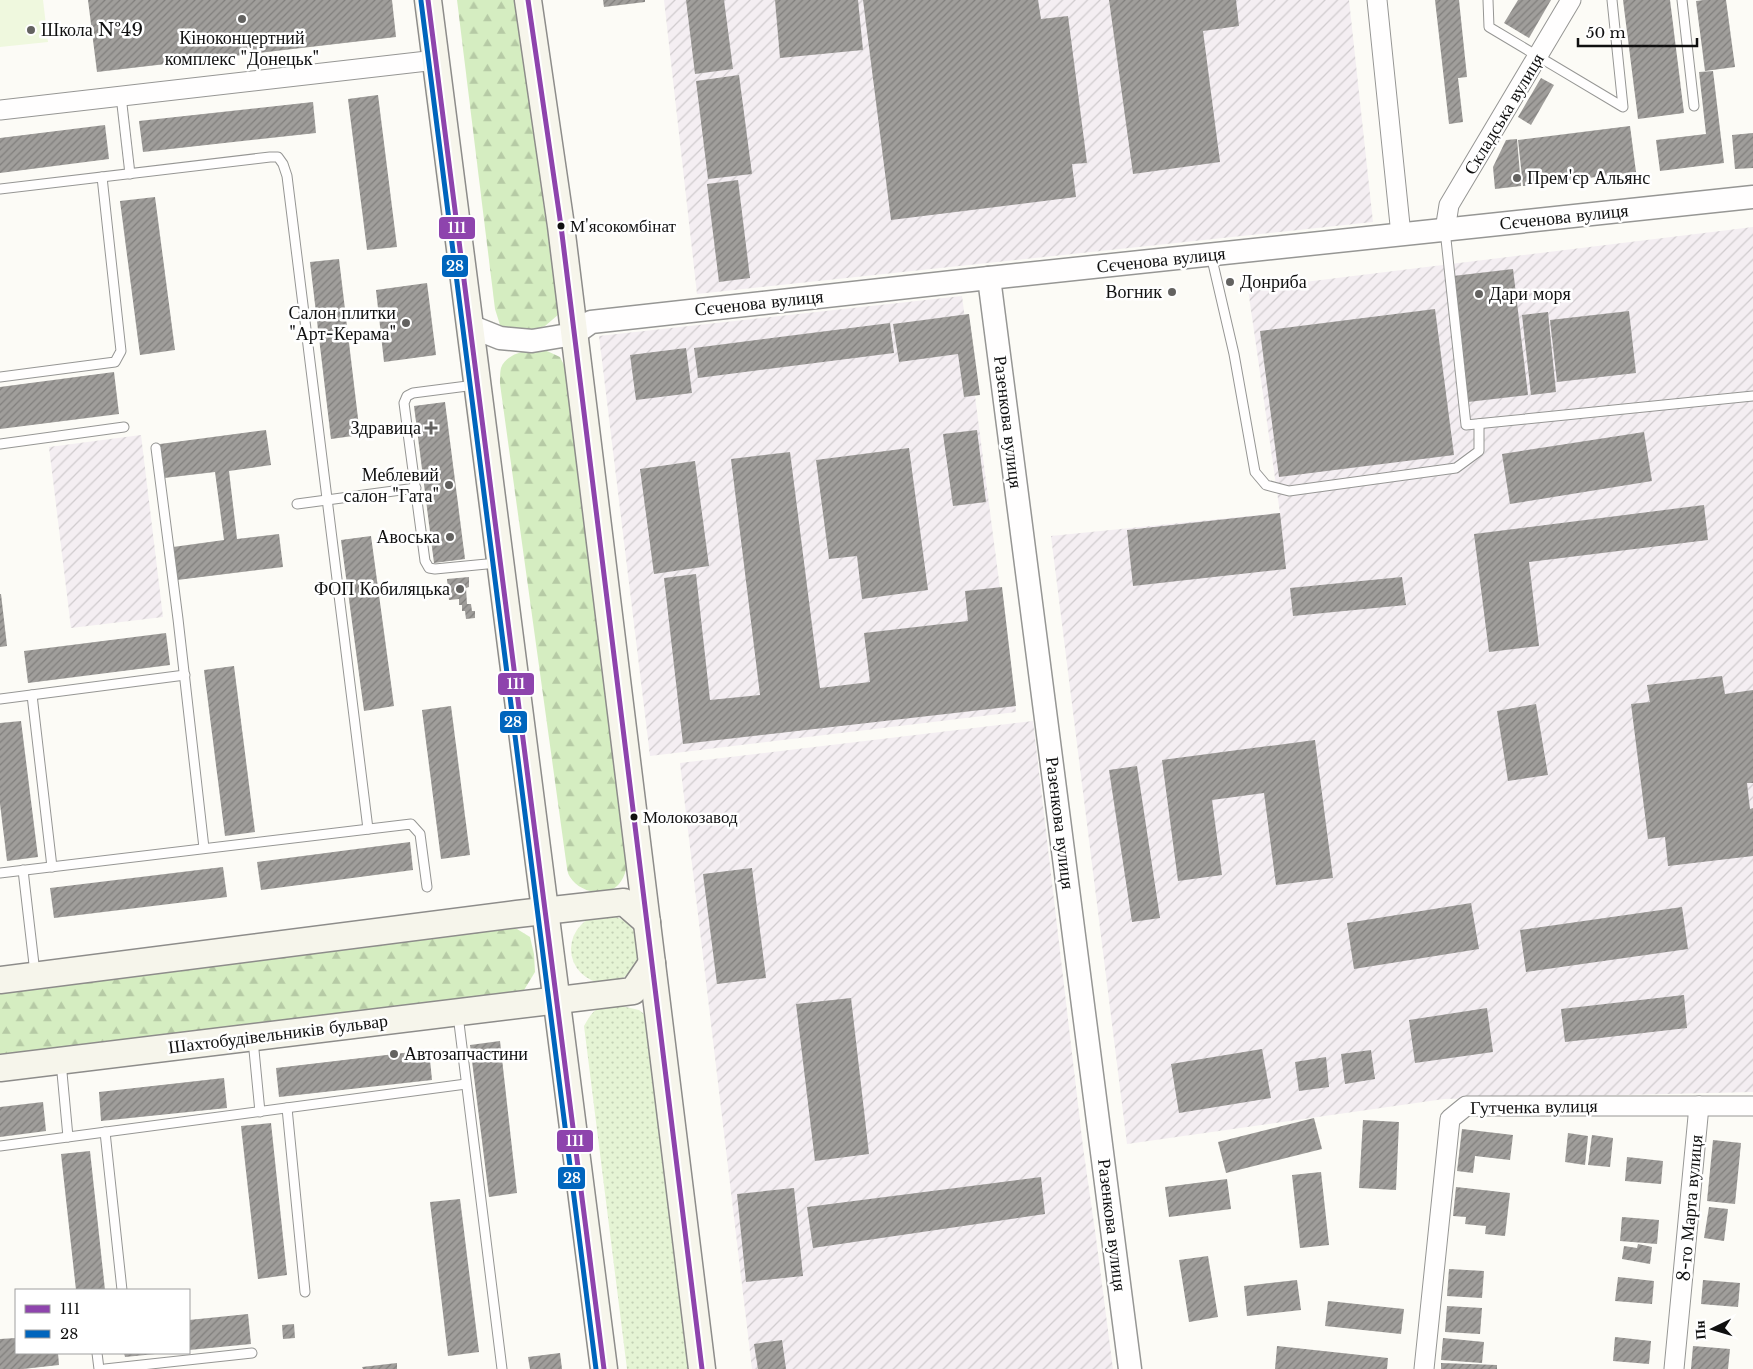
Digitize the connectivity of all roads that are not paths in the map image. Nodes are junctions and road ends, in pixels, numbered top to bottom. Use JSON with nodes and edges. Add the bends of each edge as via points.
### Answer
{"nodes":[{"id":1,"x":528,"y":0,"type":"edge"},
{"id":2,"x":1377,"y":0,"type":"edge"},
{"id":3,"x":1488,"y":0,"type":"edge"},
{"id":4,"x":1571,"y":0,"type":"edge"},
{"id":5,"x":1612,"y":0,"type":"edge"},
{"id":6,"x":1682,"y":0,"type":"edge"},
{"id":7,"x":429,"y":1,"type":"edge"},
{"id":8,"x":1537,"y":57,"type":"junction"},
{"id":9,"x":436,"y":60,"type":"junction"},
{"id":10,"x":121,"y":96,"type":"junction"},
{"id":11,"x":1694,"y":106,"type":"dead end"},
{"id":12,"x":0,"y":110,"type":"edge"},
{"id":13,"x":130,"y":174,"type":"junction"},
{"id":14,"x":102,"y":177,"type":"junction"},
{"id":15,"x":0,"y":189,"type":"edge"},
{"id":16,"x":1753,"y":197,"type":"edge"},
{"id":17,"x":1445,"y":230,"type":"junction"},
{"id":18,"x":1401,"y":235,"type":"junction"},
{"id":19,"x":1211,"y":255,"type":"junction"},
{"id":20,"x":989,"y":278,"type":"junction"},
{"id":21,"x":470,"y":326,"type":"junction"},
{"id":22,"x":574,"y":334,"type":"junction"},
{"id":23,"x":0,"y":377,"type":"edge"},
{"id":24,"x":477,"y":385,"type":"junction"},
{"id":25,"x":1753,"y":396,"type":"edge"},
{"id":26,"x":1480,"y":424,"type":"junction"},
{"id":27,"x":124,"y":427,"type":"dead end"},
{"id":28,"x":0,"y":444,"type":"edge"},
{"id":29,"x":156,"y":448,"type":"dead end"},
{"id":30,"x":416,"y":488,"type":"junction"},
{"id":31,"x":328,"y":500,"type":"junction"},
{"id":32,"x":297,"y":504,"type":"dead end"},
{"id":33,"x":500,"y":562,"type":"junction"},
{"id":34,"x":185,"y":675,"type":"junction"},
{"id":35,"x":32,"y":695,"type":"junction"},
{"id":36,"x":0,"y":699,"type":"edge"},
{"id":37,"x":368,"y":829,"type":"junction"},
{"id":38,"x":204,"y":848,"type":"junction"},
{"id":39,"x":52,"y":867,"type":"junction"},
{"id":40,"x":23,"y":870,"type":"junction"},
{"id":41,"x":0,"y":873,"type":"edge"},
{"id":42,"x":427,"y":887,"type":"dead end"},
{"id":43,"x":545,"y":911,"type":"junction"},
{"id":44,"x":647,"y":922,"type":"junction"},
{"id":45,"x":652,"y":963,"type":"junction"},
{"id":46,"x":35,"y":975,"type":"junction"},
{"id":47,"x":0,"y":980,"type":"edge"},
{"id":48,"x":557,"y":1000,"type":"junction"},
{"id":49,"x":457,"y":1012,"type":"junction"},
{"id":50,"x":252,"y":1037,"type":"junction"},
{"id":51,"x":60,"y":1061,"type":"junction"},
{"id":52,"x":0,"y":1068,"type":"edge"},
{"id":53,"x":466,"y":1084,"type":"junction"},
{"id":54,"x":1699,"y":1106,"type":"junction"},
{"id":55,"x":1753,"y":1106,"type":"edge"},
{"id":56,"x":287,"y":1108,"type":"junction"},
{"id":57,"x":260,"y":1112,"type":"junction"},
{"id":58,"x":105,"y":1132,"type":"junction"},
{"id":59,"x":68,"y":1137,"type":"junction"},
{"id":60,"x":0,"y":1146,"type":"edge"},
{"id":61,"x":122,"y":1289,"type":"edge"},
{"id":62,"x":305,"y":1292,"type":"dead end"},
{"id":63,"x":252,"y":1353,"type":"dead end"},
{"id":64,"x":97,"y":1354,"type":"edge"},
{"id":65,"x":99,"y":1369,"type":"edge"},
{"id":66,"x":105,"y":1369,"type":"edge"},
{"id":67,"x":502,"y":1369,"type":"edge"},
{"id":68,"x":604,"y":1369,"type":"edge"},
{"id":69,"x":702,"y":1369,"type":"edge"},
{"id":70,"x":1130,"y":1369,"type":"edge"},
{"id":71,"x":1424,"y":1369,"type":"edge"},
{"id":72,"x":1674,"y":1369,"type":"edge"}],
"edges":[{"from":1,"to":22,"type":"main road"},
{"from":2,"to":18,"type":"street"},
{"from":3,"to":8,"type":"lane","via":[[1489,27]]},
{"from":4,"to":8,"type":"street","name":"Складська вулиця"},
{"from":5,"to":8,"type":"lane","via":[[1623,107]]},
{"from":6,"to":11,"type":"lane"},
{"from":7,"to":9,"type":"main road"},
{"from":8,"to":17,"type":"street","name":"Складська вулиця","via":[[1450,205]]},
{"from":9,"to":10,"type":"street"},
{"from":9,"to":21,"type":"main road"},
{"from":10,"to":12,"type":"street"},
{"from":10,"to":13,"type":"lane"},
{"from":13,"to":14,"type":"lane"},
{"from":13,"to":31,"type":"lane","via":[[270,157],[278,157],[283,164]]},
{"from":14,"to":15,"type":"lane"},
{"from":14,"to":23,"type":"lane","via":[[121,351],[115,362]]},
{"from":16,"to":17,"type":"street","name":"Сєченова вулиця"},
{"from":17,"to":18,"type":"street","name":"Сєченова вулиця"},
{"from":17,"to":26,"type":"lane","via":[[1466,425]]},
{"from":18,"to":19,"type":"street","name":"Сєченова вулиця"},
{"from":19,"to":20,"type":"street","name":"Сєченова вулиця"},
{"from":19,"to":26,"type":"lane","via":[[1234,354],[1255,472],[1266,485],[1290,491],[1456,468],[1479,451]]},
{"from":20,"to":22,"type":"street","name":"Сєченова вулиця","via":[[591,322]]},
{"from":20,"to":70,"type":"street","name":"Разенкова вулиця"},
{"from":21,"to":22,"type":"street","via":[[500,338],[532,341]]},
{"from":21,"to":24,"type":"main road"},
{"from":22,"to":44,"type":"main road"},
{"from":24,"to":30,"type":"lane","via":[[407,396],[404,403]]},
{"from":24,"to":33,"type":"main road"},
{"from":25,"to":26,"type":"lane"},
{"from":27,"to":28,"type":"lane"},
{"from":29,"to":34,"type":"lane"},
{"from":30,"to":31,"type":"lane"},
{"from":30,"to":33,"type":"lane","via":[[428,568]]},
{"from":31,"to":32,"type":"lane"},
{"from":31,"to":37,"type":"lane"},
{"from":33,"to":43,"type":"main road"},
{"from":34,"to":35,"type":"lane"},
{"from":34,"to":38,"type":"lane"},
{"from":35,"to":36,"type":"lane"},
{"from":35,"to":39,"type":"lane"},
{"from":37,"to":38,"type":"lane"},
{"from":37,"to":42,"type":"lane","via":[[411,824],[420,834]]},
{"from":38,"to":39,"type":"lane"},
{"from":39,"to":40,"type":"lane"},
{"from":40,"to":41,"type":"lane"},
{"from":40,"to":46,"type":"lane"},
{"from":43,"to":44,"type":"main road","via":[[624,902]]},
{"from":43,"to":46,"type":"main road"},
{"from":43,"to":48,"type":"main road"},
{"from":44,"to":45,"type":"main road"},
{"from":45,"to":48,"type":"main road","name":"Шахтобудівельників бульвар","via":[[633,991]]},
{"from":45,"to":69,"type":"main road"},
{"from":46,"to":47,"type":"main road"},
{"from":48,"to":49,"type":"main road","name":"Шахтобудівельників бульвар"},
{"from":48,"to":68,"type":"main road"},
{"from":49,"to":50,"type":"main road","name":"Шахтобудівельників бульвар"},
{"from":49,"to":53,"type":"lane"},
{"from":50,"to":51,"type":"main road","name":"Шахтобудівельників бульвар"},
{"from":50,"to":57,"type":"lane"},
{"from":51,"to":52,"type":"main road","name":"Шахтобудівельників бульвар"},
{"from":51,"to":59,"type":"lane"},
{"from":53,"to":56,"type":"lane"},
{"from":53,"to":67,"type":"lane"},
{"from":54,"to":55,"type":"street","name":"Гутченка вулиця"},
{"from":54,"to":71,"type":"street","name":"Гутченка вулиця","via":[[1466,1106],[1450,1119]]},
{"from":54,"to":72,"type":"street","name":"8-го Марта вулиця"},
{"from":56,"to":57,"type":"lane"},
{"from":56,"to":62,"type":"lane"},
{"from":57,"to":58,"type":"lane"},
{"from":58,"to":59,"type":"lane"},
{"from":58,"to":61,"type":"lane"},
{"from":59,"to":60,"type":"lane"},
{"from":63,"to":66,"type":"lane"},
{"from":64,"to":65,"type":"lane"}]}
